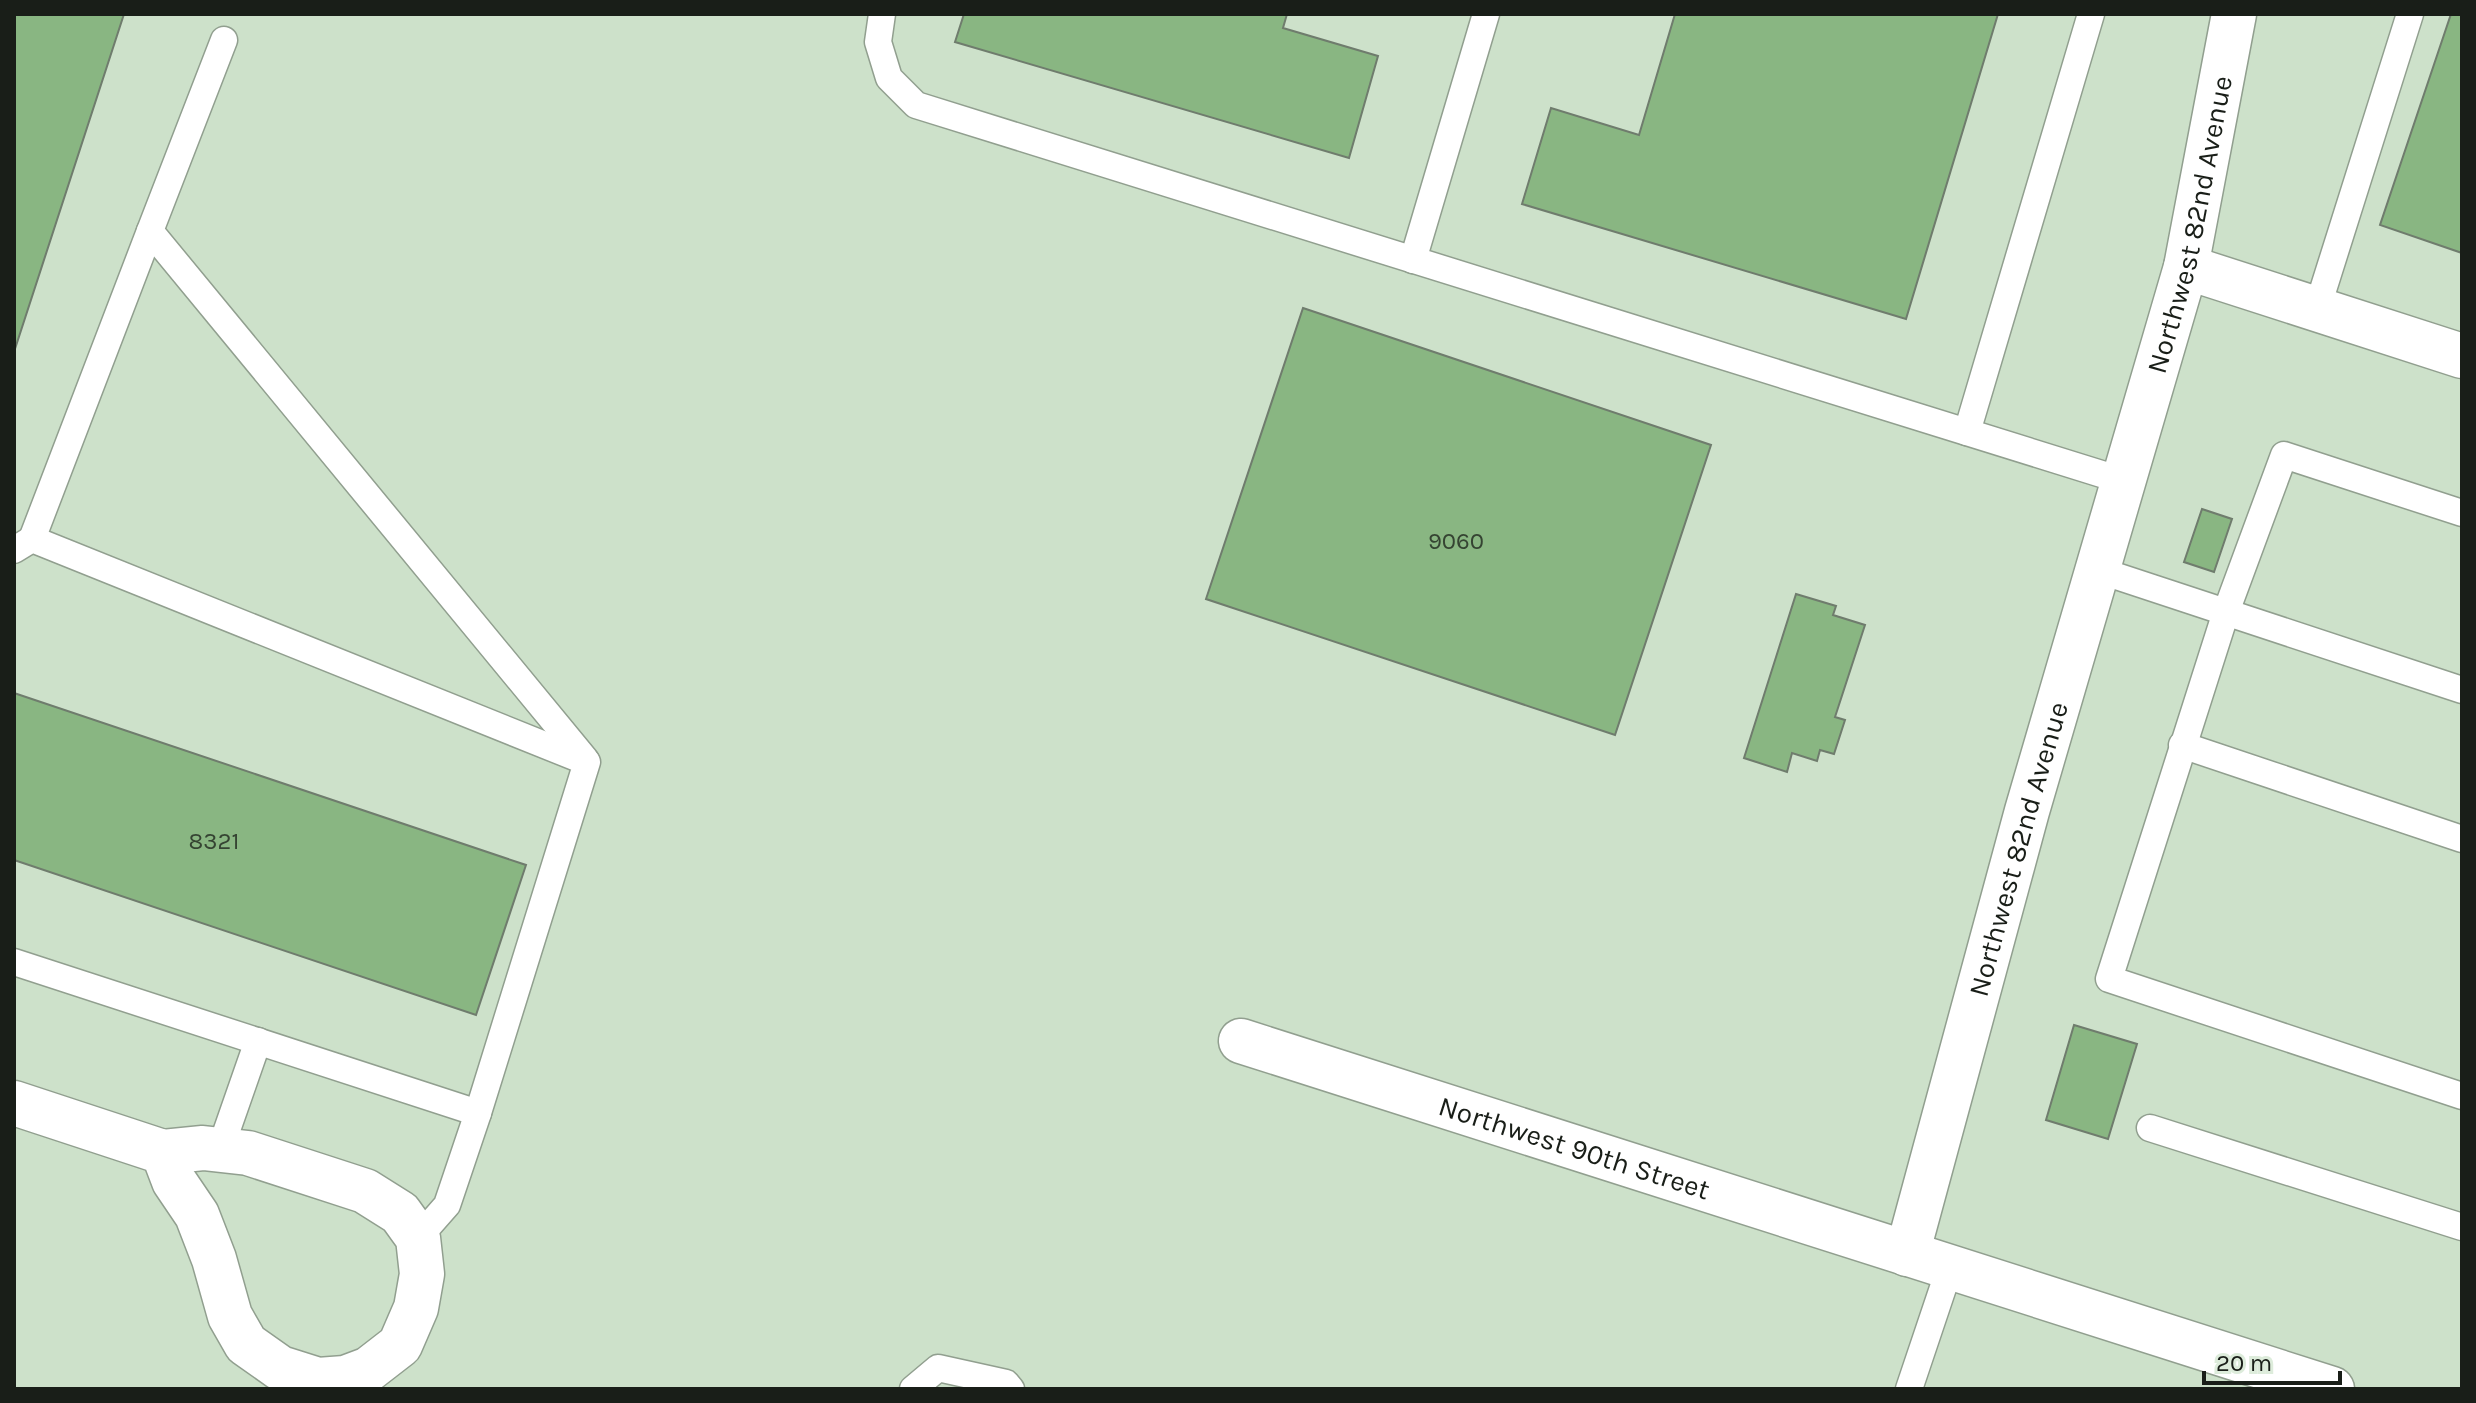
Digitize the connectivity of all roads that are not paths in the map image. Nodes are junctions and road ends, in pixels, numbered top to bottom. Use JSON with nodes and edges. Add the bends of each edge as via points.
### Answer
{"nodes":[{"id":1,"x":882,"y":14,"type":"edge"},
{"id":2,"x":1486,"y":14,"type":"edge"},
{"id":3,"x":2091,"y":14,"type":"edge"},
{"id":4,"x":2234,"y":14,"type":"edge"},
{"id":5,"x":2410,"y":14,"type":"edge"},
{"id":6,"x":224,"y":40,"type":"dead end"},
{"id":7,"x":150,"y":231,"type":"junction"},
{"id":8,"x":1413,"y":260,"type":"junction"},
{"id":9,"x":2186,"y":267,"type":"junction"},
{"id":10,"x":2317,"y":309,"type":"junction"},
{"id":11,"x":2462,"y":356,"type":"edge"},
{"id":12,"x":1967,"y":432,"type":"junction"},
{"id":13,"x":2124,"y":481,"type":"junction"},
{"id":14,"x":2462,"y":513,"type":"edge"},
{"id":15,"x":23,"y":544,"type":"edge"},
{"id":16,"x":2098,"y":570,"type":"junction"},
{"id":17,"x":2226,"y":612,"type":"junction"},
{"id":18,"x":2462,"y":690,"type":"edge"},
{"id":19,"x":2182,"y":745,"type":"junction"},
{"id":20,"x":587,"y":762,"type":"junction"},
{"id":21,"x":2462,"y":839,"type":"edge"},
{"id":22,"x":14,"y":962,"type":"edge"},
{"id":23,"x":258,"y":1041,"type":"junction"},
{"id":24,"x":1241,"y":1041,"type":"dead end"},
{"id":25,"x":2462,"y":1096,"type":"edge"},
{"id":26,"x":14,"y":1103,"type":"edge"},
{"id":27,"x":478,"y":1113,"type":"junction"},
{"id":28,"x":2150,"y":1128,"type":"dead end"},
{"id":29,"x":220,"y":1150,"type":"junction"},
{"id":30,"x":163,"y":1152,"type":"junction"},
{"id":31,"x":2462,"y":1227,"type":"edge"},
{"id":32,"x":418,"y":1238,"type":"junction"},
{"id":33,"x":1907,"y":1254,"type":"junction"},
{"id":34,"x":1950,"y":1267,"type":"junction"},
{"id":35,"x":2325,"y":1388,"type":"edge"},
{"id":36,"x":913,"y":1389,"type":"edge"},
{"id":37,"x":1011,"y":1389,"type":"edge"},
{"id":38,"x":1909,"y":1389,"type":"edge"}],
"edges":[{"from":1,"to":8,"type":"lane","via":[[878,42],[889,78],[916,105]]},
{"from":2,"to":8,"type":"lane"},
{"from":3,"to":12,"type":"lane"},
{"from":4,"to":9,"type":"street","name":"Northwest 82nd Avenue"},
{"from":5,"to":10,"type":"lane"},
{"from":6,"to":7,"type":"lane"},
{"from":7,"to":15,"type":"lane"},
{"from":7,"to":20,"type":"lane"},
{"from":8,"to":12,"type":"lane"},
{"from":9,"to":10,"type":"street"},
{"from":9,"to":13,"type":"street","name":"Northwest 82nd Avenue"},
{"from":10,"to":11,"type":"street"},
{"from":12,"to":13,"type":"lane"},
{"from":13,"to":16,"type":"street","name":"Northwest 82nd Avenue"},
{"from":14,"to":17,"type":"lane","via":[[2284,455]]},
{"from":15,"to":20,"type":"lane"},
{"from":16,"to":17,"type":"lane"},
{"from":16,"to":33,"type":"street","name":"Northwest 82nd Avenue"},
{"from":17,"to":18,"type":"lane"},
{"from":17,"to":19,"type":"lane"},
{"from":19,"to":21,"type":"lane"},
{"from":19,"to":25,"type":"lane","via":[[2109,979]]},
{"from":20,"to":27,"type":"lane"},
{"from":22,"to":23,"type":"lane"},
{"from":23,"to":27,"type":"lane"},
{"from":23,"to":29,"type":"lane"},
{"from":24,"to":33,"type":"street","name":"Northwest 90th Street"},
{"from":26,"to":30,"type":"street"},
{"from":27,"to":32,"type":"lane","via":[[447,1205]]},
{"from":28,"to":31,"type":"lane"},
{"from":29,"to":30,"type":"street"},
{"from":29,"to":32,"type":"street","via":[[248,1153],[365,1191],[400,1213]]},
{"from":30,"to":32,"type":"street","via":[[174,1181],[197,1215],[230,1316],[246,1344],[280,1368],[318,1380],[345,1378],[369,1369],[400,1345],[416,1308],[422,1274]]},
{"from":33,"to":34,"type":"street"},
{"from":34,"to":35,"type":"street"},
{"from":34,"to":38,"type":"lane"},
{"from":36,"to":37,"type":"lane","via":[[938,1368],[1006,1383]]}]}
